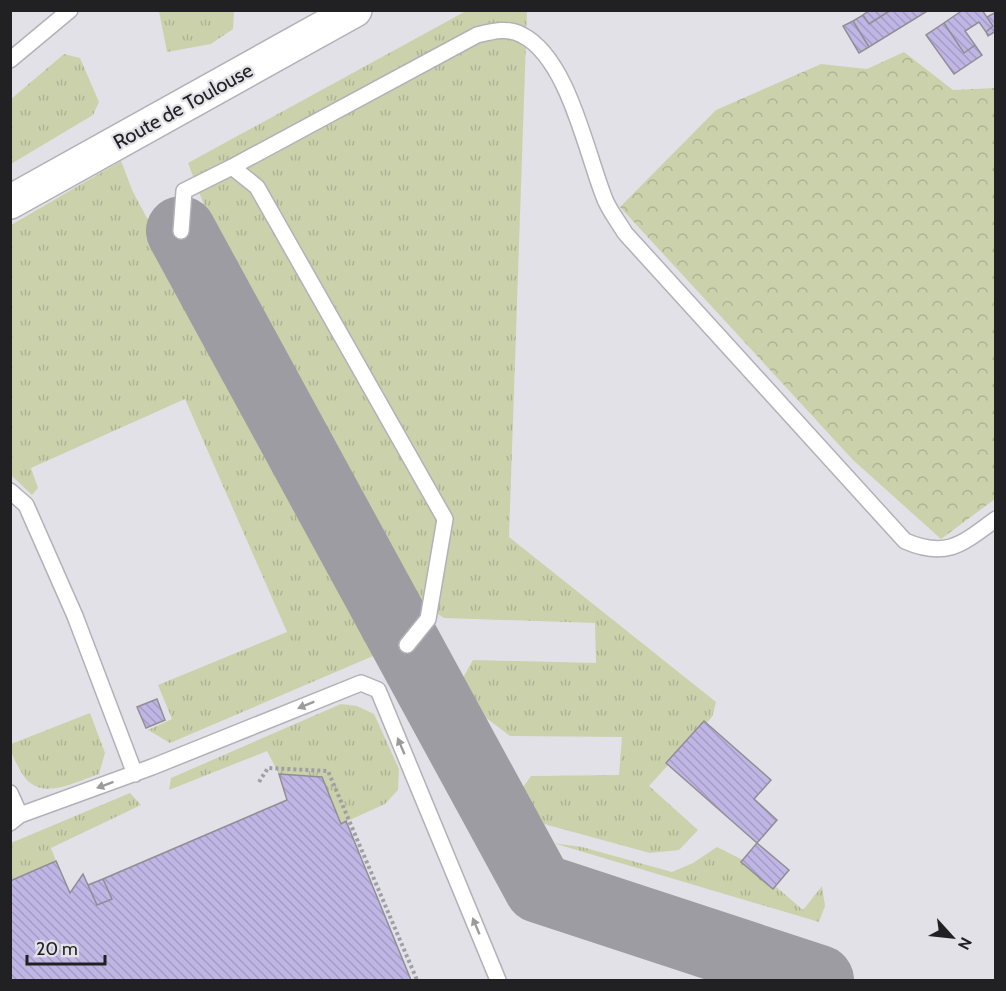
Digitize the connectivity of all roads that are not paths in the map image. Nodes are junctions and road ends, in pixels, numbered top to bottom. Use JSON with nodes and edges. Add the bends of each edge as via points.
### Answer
{"nodes":[{"id":1,"x":70,"y":10,"type":"edge"},
{"id":2,"x":355,"y":10,"type":"edge"},
{"id":3,"x":10,"y":60,"type":"edge"},
{"id":4,"x":232,"y":167,"type":"junction"},
{"id":5,"x":10,"y":202,"type":"edge"},
{"id":6,"x":181,"y":231,"type":"dead end"},
{"id":7,"x":10,"y":491,"type":"edge"},
{"id":8,"x":996,"y":519,"type":"edge"},
{"id":9,"x":407,"y":645,"type":"dead end"},
{"id":10,"x":135,"y":774,"type":"junction"},
{"id":11,"x":10,"y":793,"type":"edge"},
{"id":12,"x":15,"y":819,"type":"edge"},
{"id":13,"x":498,"y":981,"type":"edge"}],
"edges":[{"from":1,"to":3,"type":"lane"},
{"from":2,"to":5,"type":"main road","name":"Route de Toulouse"},
{"from":4,"to":6,"type":"lane","via":[[184,191]]},
{"from":4,"to":8,"type":"lane","via":[[477,35],[502,29],[522,35],[538,48],[568,91],[605,200],[625,233],[905,541],[926,550],[948,549]]},
{"from":4,"to":9,"type":"lane","via":[[257,187],[445,519],[428,619]]},
{"from":7,"to":10,"type":"lane","via":[[26,505],[34,523],[75,616]]},
{"from":10,"to":12,"type":"lane","one_way":true},
{"from":13,"to":10,"type":"lane","one_way":true,"via":[[378,690],[361,683]]},
{"from":11,"to":12,"type":"lane"}]}
